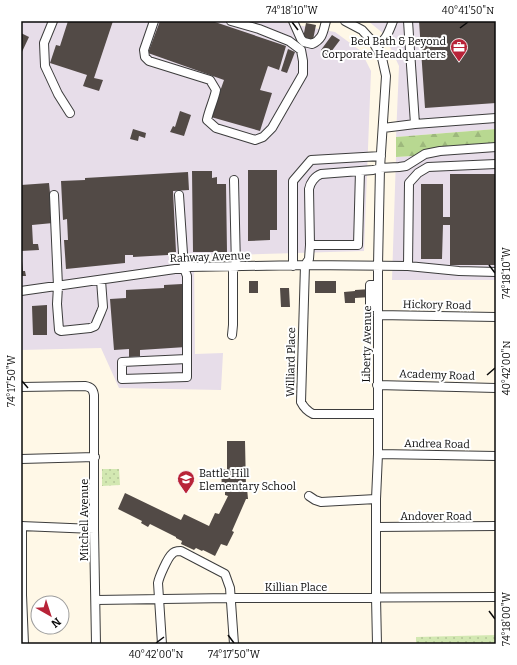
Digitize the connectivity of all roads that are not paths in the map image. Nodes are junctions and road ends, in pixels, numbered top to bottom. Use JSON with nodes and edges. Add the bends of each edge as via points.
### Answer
{"nodes":[{"id":1,"x":53,"y":21,"type":"edge"},
{"id":2,"x":154,"y":21,"type":"edge"},
{"id":3,"x":231,"y":21,"type":"edge"},
{"id":4,"x":293,"y":21,"type":"edge"},
{"id":5,"x":326,"y":21,"type":"edge"},
{"id":6,"x":346,"y":21,"type":"edge"},
{"id":7,"x":393,"y":21,"type":"edge"},
{"id":8,"x":408,"y":21,"type":"edge"},
{"id":9,"x":255,"y":24,"type":"edge"},
{"id":10,"x":359,"y":25,"type":"edge"},
{"id":11,"x":376,"y":47,"type":"junction"},
{"id":12,"x":70,"y":112,"type":"dead end"},
{"id":13,"x":496,"y":118,"type":"edge"},
{"id":14,"x":415,"y":124,"type":"junction"},
{"id":15,"x":383,"y":128,"type":"junction"},
{"id":16,"x":496,"y":147,"type":"edge"},
{"id":17,"x":381,"y":156,"type":"junction"},
{"id":18,"x":496,"y":164,"type":"edge"},
{"id":19,"x":380,"y":168,"type":"junction"},
{"id":20,"x":360,"y":171,"type":"junction"},
{"id":21,"x":234,"y":180,"type":"dead end"},
{"id":22,"x":54,"y":195,"type":"dead end"},
{"id":23,"x":180,"y":195,"type":"dead end"},
{"id":24,"x":310,"y":245,"type":"junction"},
{"id":25,"x":305,"y":265,"type":"junction"},
{"id":26,"x":378,"y":265,"type":"junction"},
{"id":27,"x":293,"y":266,"type":"junction"},
{"id":28,"x":408,"y":266,"type":"junction"},
{"id":29,"x":234,"y":267,"type":"junction"},
{"id":30,"x":184,"y":268,"type":"junction"},
{"id":31,"x":496,"y":272,"type":"edge"},
{"id":32,"x":101,"y":280,"type":"junction"},
{"id":33,"x":58,"y":286,"type":"junction"},
{"id":34,"x":21,"y":291,"type":"edge"},
{"id":35,"x":378,"y":315,"type":"junction"},
{"id":36,"x":496,"y":317,"type":"edge"},
{"id":37,"x":232,"y":335,"type":"dead end"},
{"id":38,"x":187,"y":359,"type":"junction"},
{"id":39,"x":377,"y":385,"type":"junction"},
{"id":40,"x":21,"y":387,"type":"edge"},
{"id":41,"x":496,"y":388,"type":"edge"},
{"id":42,"x":377,"y":414,"type":"junction"},
{"id":43,"x":378,"y":454,"type":"junction"},
{"id":44,"x":496,"y":456,"type":"edge"},
{"id":45,"x":95,"y":457,"type":"junction"},
{"id":46,"x":21,"y":459,"type":"edge"},
{"id":47,"x":309,"y":496,"type":"dead end"},
{"id":48,"x":376,"y":499,"type":"junction"},
{"id":49,"x":22,"y":526,"type":"edge"},
{"id":50,"x":496,"y":526,"type":"edge"},
{"id":51,"x":376,"y":527,"type":"junction"},
{"id":52,"x":94,"y":529,"type":"junction"},
{"id":53,"x":22,"y":595,"type":"edge"},
{"id":54,"x":376,"y":597,"type":"junction"},
{"id":55,"x":496,"y":597,"type":"edge"},
{"id":56,"x":230,"y":598,"type":"junction"},
{"id":57,"x":160,"y":599,"type":"junction"},
{"id":58,"x":96,"y":600,"type":"junction"},
{"id":59,"x":24,"y":644,"type":"edge"},
{"id":60,"x":96,"y":644,"type":"edge"},
{"id":61,"x":162,"y":644,"type":"edge"},
{"id":62,"x":234,"y":644,"type":"edge"},
{"id":63,"x":377,"y":644,"type":"edge"}],
"edges":[{"from":1,"to":12,"type":"street","via":[[44,43],[45,66]]},
{"from":2,"to":9,"type":"street","via":[[144,50],[145,57],[149,61],[210,80],[216,90],[207,120],[216,128],[255,140],[272,128],[303,74],[303,60],[301,50],[289,41]]},
{"from":3,"to":9,"type":"street"},
{"from":4,"to":5,"type":"street","via":[[301,39],[312,44],[322,36]]},
{"from":6,"to":10,"type":"street","name":"Liberty Avenue"},
{"from":7,"to":11,"type":"street","via":[[385,39]]},
{"from":8,"to":14,"type":"street"},
{"from":10,"to":11,"type":"street","name":"Liberty Avenue"},
{"from":11,"to":15,"type":"street","name":"Liberty Avenue","via":[[382,58],[386,76]]},
{"from":13,"to":14,"type":"street"},
{"from":14,"to":15,"type":"street"},
{"from":15,"to":17,"type":"street","name":"Liberty Avenue"},
{"from":16,"to":19,"type":"street","via":[[440,151],[425,154],[406,166]]},
{"from":17,"to":19,"type":"street","name":"Liberty Avenue"},
{"from":17,"to":27,"type":"street","via":[[311,160],[293,181]]},
{"from":18,"to":28,"type":"street","via":[[428,167],[409,183]]},
{"from":19,"to":20,"type":"street"},
{"from":19,"to":26,"type":"street","name":"Liberty Avenue"},
{"from":20,"to":24,"type":"street","via":[[317,175],[310,185]]},
{"from":20,"to":24,"type":"street","via":[[358,245]]},
{"from":21,"to":29,"type":"street"},
{"from":22,"to":33,"type":"street"},
{"from":23,"to":30,"type":"street"},
{"from":24,"to":25,"type":"street","via":[[309,259]]},
{"from":25,"to":26,"type":"street","name":"Rahway Avenue"},
{"from":25,"to":27,"type":"street","name":"Rahway Avenue"},
{"from":25,"to":42,"type":"street","name":"Williard Place","via":[[301,398],[303,407],[313,414]]},
{"from":26,"to":28,"type":"street","name":"Rahway Avenue"},
{"from":26,"to":35,"type":"street","name":"Liberty Avenue"},
{"from":27,"to":29,"type":"street","name":"Rahway Avenue"},
{"from":28,"to":31,"type":"street","name":"Rahway Avenue"},
{"from":29,"to":30,"type":"street","name":"Rahway Avenue"},
{"from":29,"to":37,"type":"street"},
{"from":30,"to":32,"type":"street","name":"Rahway Avenue"},
{"from":30,"to":38,"type":"street","via":[[187,276]]},
{"from":32,"to":33,"type":"street","name":"Rahway Avenue"},
{"from":32,"to":33,"type":"street","via":[[103,307],[95,326],[90,328],[59,330]]},
{"from":33,"to":34,"type":"street","name":"Rahway Avenue"},
{"from":35,"to":36,"type":"street","name":"Hickory Road"},
{"from":35,"to":39,"type":"street","name":"Liberty Avenue"},
{"from":38,"to":38,"type":"street","via":[[187,377],[122,379],[122,362]]},
{"from":39,"to":41,"type":"street","name":"Academy Road"},
{"from":39,"to":42,"type":"street","name":"Liberty Avenue"},
{"from":40,"to":45,"type":"street","name":"Mitchell Avenue","via":[[89,386],[94,395]]},
{"from":42,"to":43,"type":"street","name":"Liberty Avenue"},
{"from":43,"to":44,"type":"street","name":"Andrea Road"},
{"from":43,"to":48,"type":"street","name":"Liberty Avenue"},
{"from":45,"to":46,"type":"street"},
{"from":45,"to":52,"type":"street","name":"Mitchell Avenue"},
{"from":47,"to":48,"type":"street","via":[[320,502]]},
{"from":48,"to":51,"type":"street","name":"Liberty Avenue"},
{"from":49,"to":52,"type":"street"},
{"from":49,"to":53,"type":"street"},
{"from":50,"to":51,"type":"street","name":"Andover Road"},
{"from":51,"to":54,"type":"street","name":"Liberty Avenue"},
{"from":52,"to":58,"type":"street","name":"Mitchell Avenue"},
{"from":53,"to":59,"type":"street"},
{"from":54,"to":55,"type":"street","name":"Killian Place"},
{"from":54,"to":56,"type":"street","name":"Killian Place"},
{"from":54,"to":63,"type":"street","name":"Liberty Avenue"},
{"from":56,"to":57,"type":"street","name":"Killian Place"},
{"from":56,"to":57,"type":"street","via":[[230,588],[225,574],[177,551],[172,554],[159,579]]},
{"from":56,"to":62,"type":"street"},
{"from":57,"to":58,"type":"street","name":"Killian Place"},
{"from":57,"to":61,"type":"street"},
{"from":58,"to":60,"type":"street","name":"Mitchell Avenue"}]}
